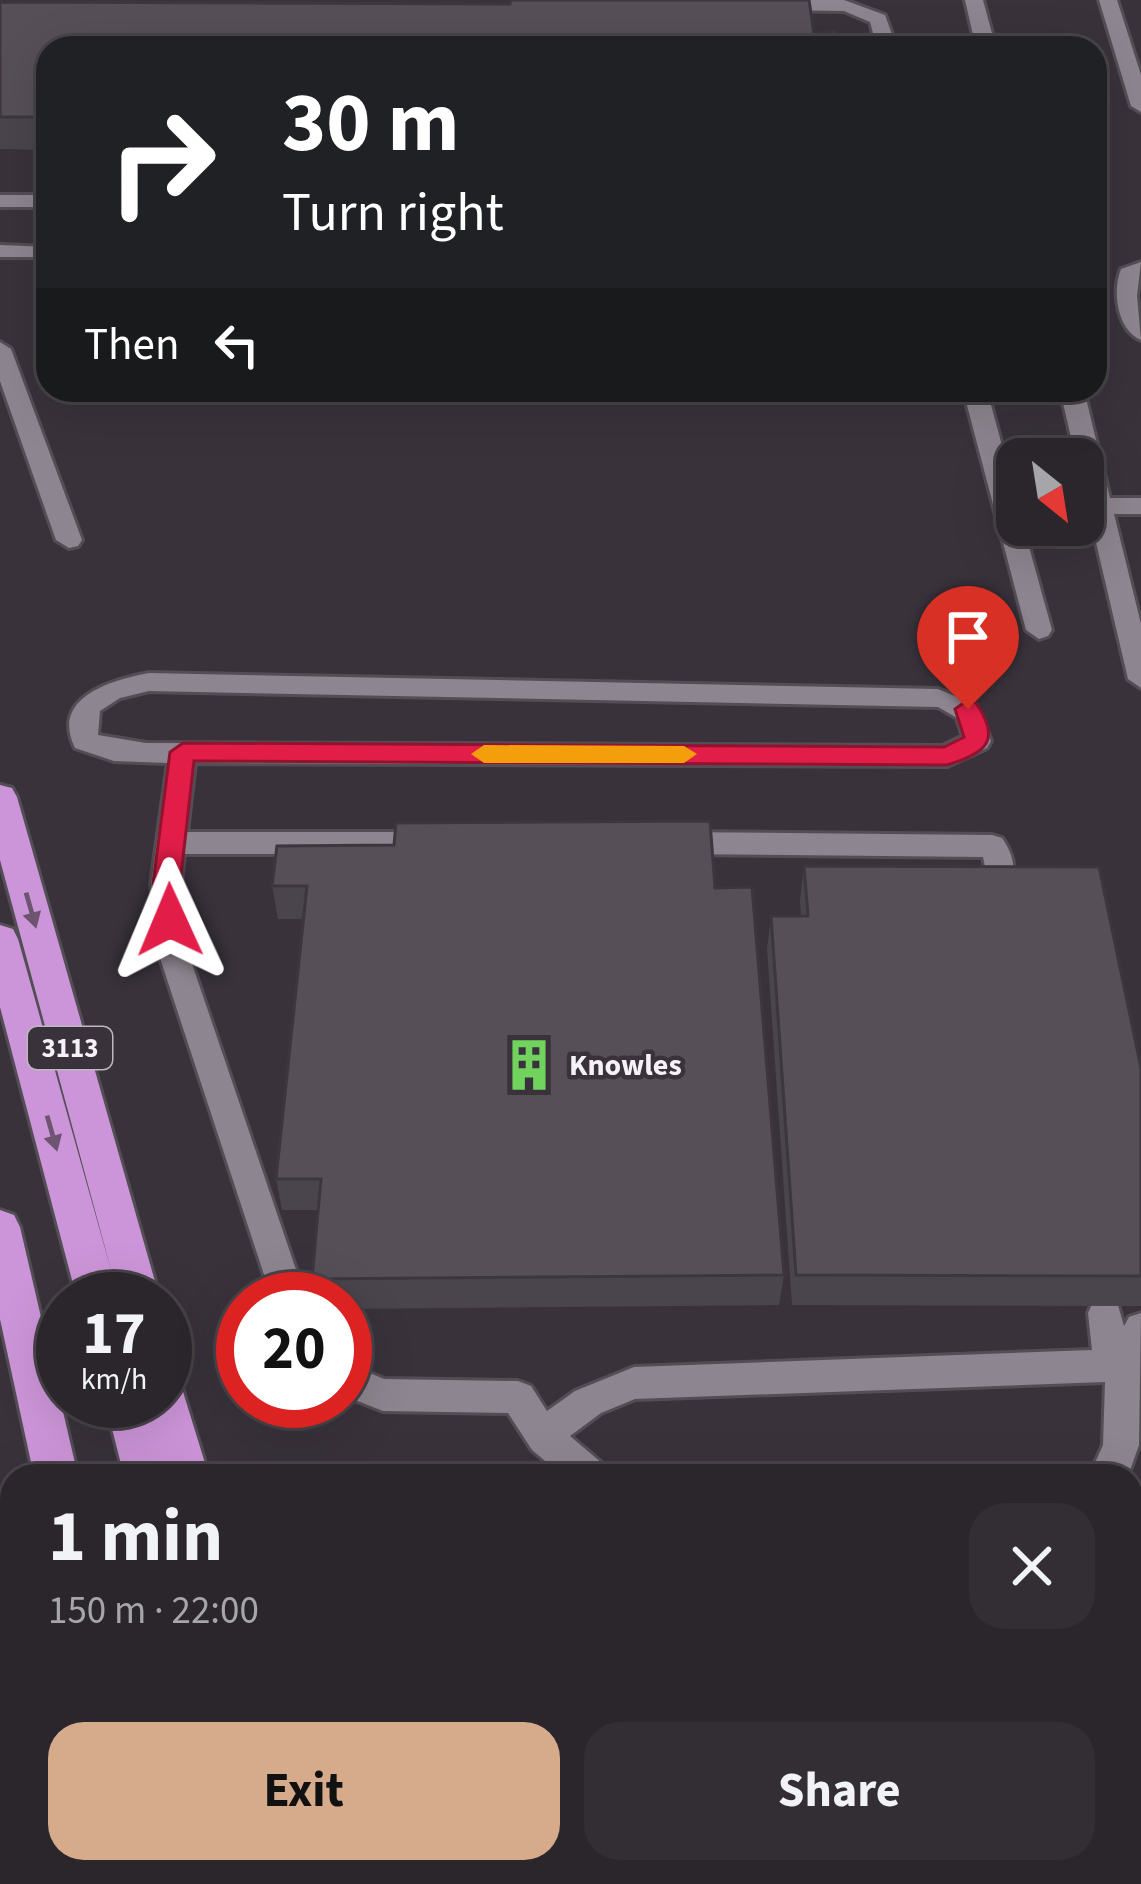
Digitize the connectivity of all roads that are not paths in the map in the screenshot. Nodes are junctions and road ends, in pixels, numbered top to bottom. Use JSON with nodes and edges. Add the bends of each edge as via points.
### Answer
{"nodes":[{"id":1,"x":974,"y":0,"type":"edge"},
{"id":2,"x":1108,"y":0,"type":"edge"},
{"id":3,"x":754,"y":4,"type":"edge"},
{"id":4,"x":884,"y":36,"type":"edge"},
{"id":5,"x":983,"y":36,"type":"edge"},
{"id":6,"x":1141,"y":106,"type":"edge"},
{"id":7,"x":36,"y":201,"type":"edge"},
{"id":8,"x":0,"y":202,"type":"edge"},
{"id":9,"x":0,"y":251,"type":"edge"},
{"id":10,"x":36,"y":252,"type":"edge"},
{"id":11,"x":1141,"y":269,"type":"edge"},
{"id":12,"x":1141,"y":333,"type":"edge"},
{"id":13,"x":0,"y":349,"type":"edge"},
{"id":14,"x":978,"y":402,"type":"edge"},
{"id":15,"x":1075,"y":402,"type":"edge"},
{"id":16,"x":1084,"y":438,"type":"edge"},
{"id":17,"x":1104,"y":506,"type":"edge"},
{"id":18,"x":1141,"y":506,"type":"edge"},
{"id":19,"x":1104,"y":518,"type":"edge"},
{"id":20,"x":69,"y":540,"type":"dead end"},
{"id":21,"x":1113,"y":556,"type":"junction"},
{"id":22,"x":1141,"y":557,"type":"edge"},
{"id":23,"x":1039,"y":630,"type":"dead end"},
{"id":24,"x":1141,"y":679,"type":"edge"},
{"id":25,"x":183,"y":752,"type":"junction"},
{"id":26,"x":0,"y":797,"type":"edge"},
{"id":27,"x":171,"y":842,"type":"junction"},
{"id":28,"x":475,"y":843,"type":"edge"},
{"id":29,"x":639,"y":843,"type":"edge"},
{"id":30,"x":999,"y":878,"type":"edge"},
{"id":31,"x":0,"y":939,"type":"edge"},
{"id":32,"x":0,"y":1227,"type":"edge"},
{"id":33,"x":91,"y":1272,"type":"edge"},
{"id":34,"x":132,"y":1272,"type":"edge"},
{"id":35,"x":281,"y":1272,"type":"edge"},
{"id":36,"x":1105,"y":1313,"type":"dead end"},
{"id":37,"x":1141,"y":1328,"type":"edge"},
{"id":38,"x":1119,"y":1365,"type":"junction"},
{"id":39,"x":372,"y":1390,"type":"edge"},
{"id":40,"x":147,"y":1428,"type":"edge"},
{"id":41,"x":171,"y":1428,"type":"edge"},
{"id":42,"x":543,"y":1435,"type":"junction"},
{"id":43,"x":53,"y":1464,"type":"edge"},
{"id":44,"x":174,"y":1464,"type":"edge"},
{"id":45,"x":178,"y":1464,"type":"edge"},
{"id":46,"x":572,"y":1464,"type":"edge"},
{"id":47,"x":1126,"y":1464,"type":"edge"}],
"edges":[{"from":1,"to":5,"type":"street"},
{"from":2,"to":6,"type":"street"},
{"from":3,"to":4,"type":"street","via":[[848,4],[878,16]]},
{"from":7,"to":8,"type":"street"},
{"from":9,"to":10,"type":"street"},
{"from":11,"to":12,"type":"street","via":[[1129,274],[1126,296]]},
{"from":13,"to":20,"type":"street"},
{"from":14,"to":23,"type":"street"},
{"from":15,"to":16,"type":"street"},
{"from":17,"to":18,"type":"street"},
{"from":19,"to":21,"type":"street"},
{"from":21,"to":22,"type":"street"},
{"from":21,"to":24,"type":"street"},
{"from":25,"to":25,"type":"street","via":[[114,751],[85,741],[85,710],[97,696],[149,682],[938,698],[968,709],[977,741],[947,756]]},
{"from":25,"to":27,"type":"street"},
{"from":26,"to":34,"type":"highway","number":"3113","one_way":true},
{"from":27,"to":28,"type":"street"},
{"from":27,"to":35,"type":"street","via":[[166,884],[174,956]]},
{"from":29,"to":30,"type":"street","via":[[992,845]]},
{"from":31,"to":33,"type":"highway","number":"3113","one_way":true},
{"from":32,"to":43,"type":"highway"},
{"from":36,"to":38,"type":"street"},
{"from":37,"to":38,"type":"street"},
{"from":38,"to":42,"type":"street","via":[[634,1384],[588,1402]]},
{"from":38,"to":47,"type":"street","via":[[1136,1447]]},
{"from":39,"to":42,"type":"street","via":[[518,1397]]},
{"from":40,"to":44,"type":"highway"},
{"from":41,"to":45,"type":"highway"},
{"from":42,"to":46,"type":"street"}]}
